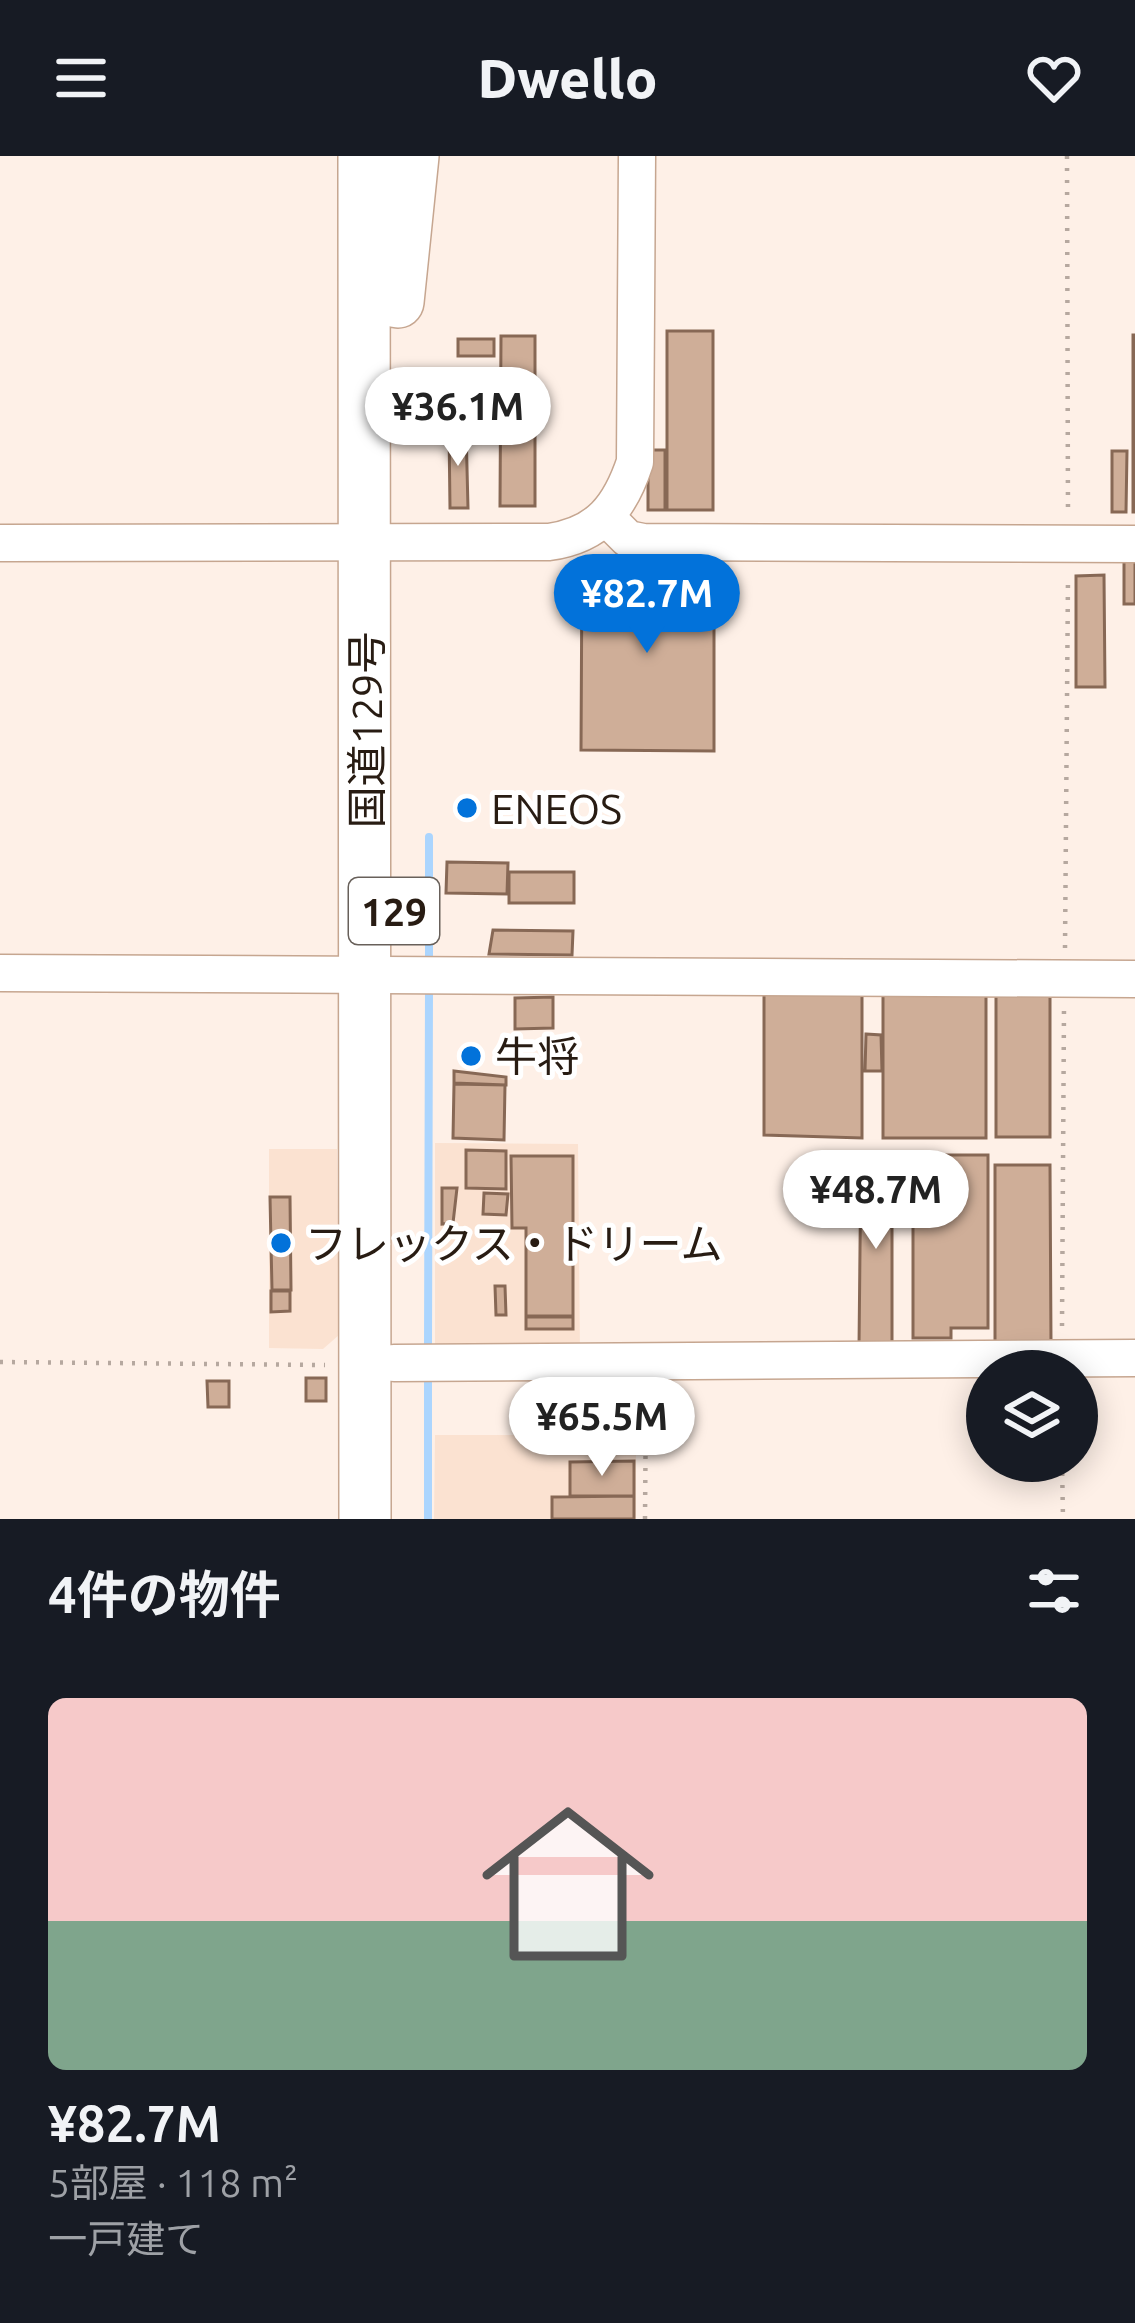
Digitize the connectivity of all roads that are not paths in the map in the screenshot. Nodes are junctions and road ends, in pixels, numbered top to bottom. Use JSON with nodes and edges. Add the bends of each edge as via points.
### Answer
{"nodes":[{"id":1,"x":349,"y":156,"type":"edge"},
{"id":2,"x":364,"y":156,"type":"edge"},
{"id":3,"x":398,"y":156,"type":"edge"},
{"id":4,"x":413,"y":156,"type":"edge"},
{"id":5,"x":637,"y":156,"type":"edge"},
{"id":6,"x":381,"y":303,"type":"junction"},
{"id":7,"x":607,"y":518,"type":"junction"},
{"id":8,"x":0,"y":544,"type":"edge"},
{"id":9,"x":381,"y":544,"type":"junction"},
{"id":10,"x":1135,"y":544,"type":"edge"},
{"id":11,"x":0,"y":974,"type":"edge"},
{"id":12,"x":406,"y":974,"type":"junction"},
{"id":13,"x":1135,"y":979,"type":"edge"},
{"id":14,"x":1135,"y":1358,"type":"edge"},
{"id":15,"x":405,"y":1364,"type":"junction"},
{"id":16,"x":365,"y":1519,"type":"edge"},
{"id":17,"x":393,"y":1519,"type":"edge"}],
"edges":[{"from":1,"to":6,"type":"highway","number":"129"},
{"from":2,"to":6,"type":"highway","name":"国道129号","number":"129"},
{"from":3,"to":6,"type":"highway","name":"国道129号","number":"129"},
{"from":4,"to":6,"type":"highway","number":"129"},
{"from":5,"to":7,"type":"street","via":[[635,462]]},
{"from":6,"to":9,"type":"highway","name":"国道129号","number":"129"},
{"from":7,"to":9,"type":"street","via":[[549,542]]},
{"from":7,"to":10,"type":"street","via":[[628,539],[644,542]]},
{"from":8,"to":9,"type":"street"},
{"from":9,"to":12,"type":"highway","name":"国道129号","number":"129"},
{"from":11,"to":12,"type":"street"},
{"from":12,"to":13,"type":"street"},
{"from":12,"to":15,"type":"highway","name":"国道129号","number":"129"},
{"from":14,"to":15,"type":"street"},
{"from":15,"to":16,"type":"highway","name":"国道129号","number":"129"},
{"from":15,"to":17,"type":"highway","name":"国道129号","number":"129"}]}
